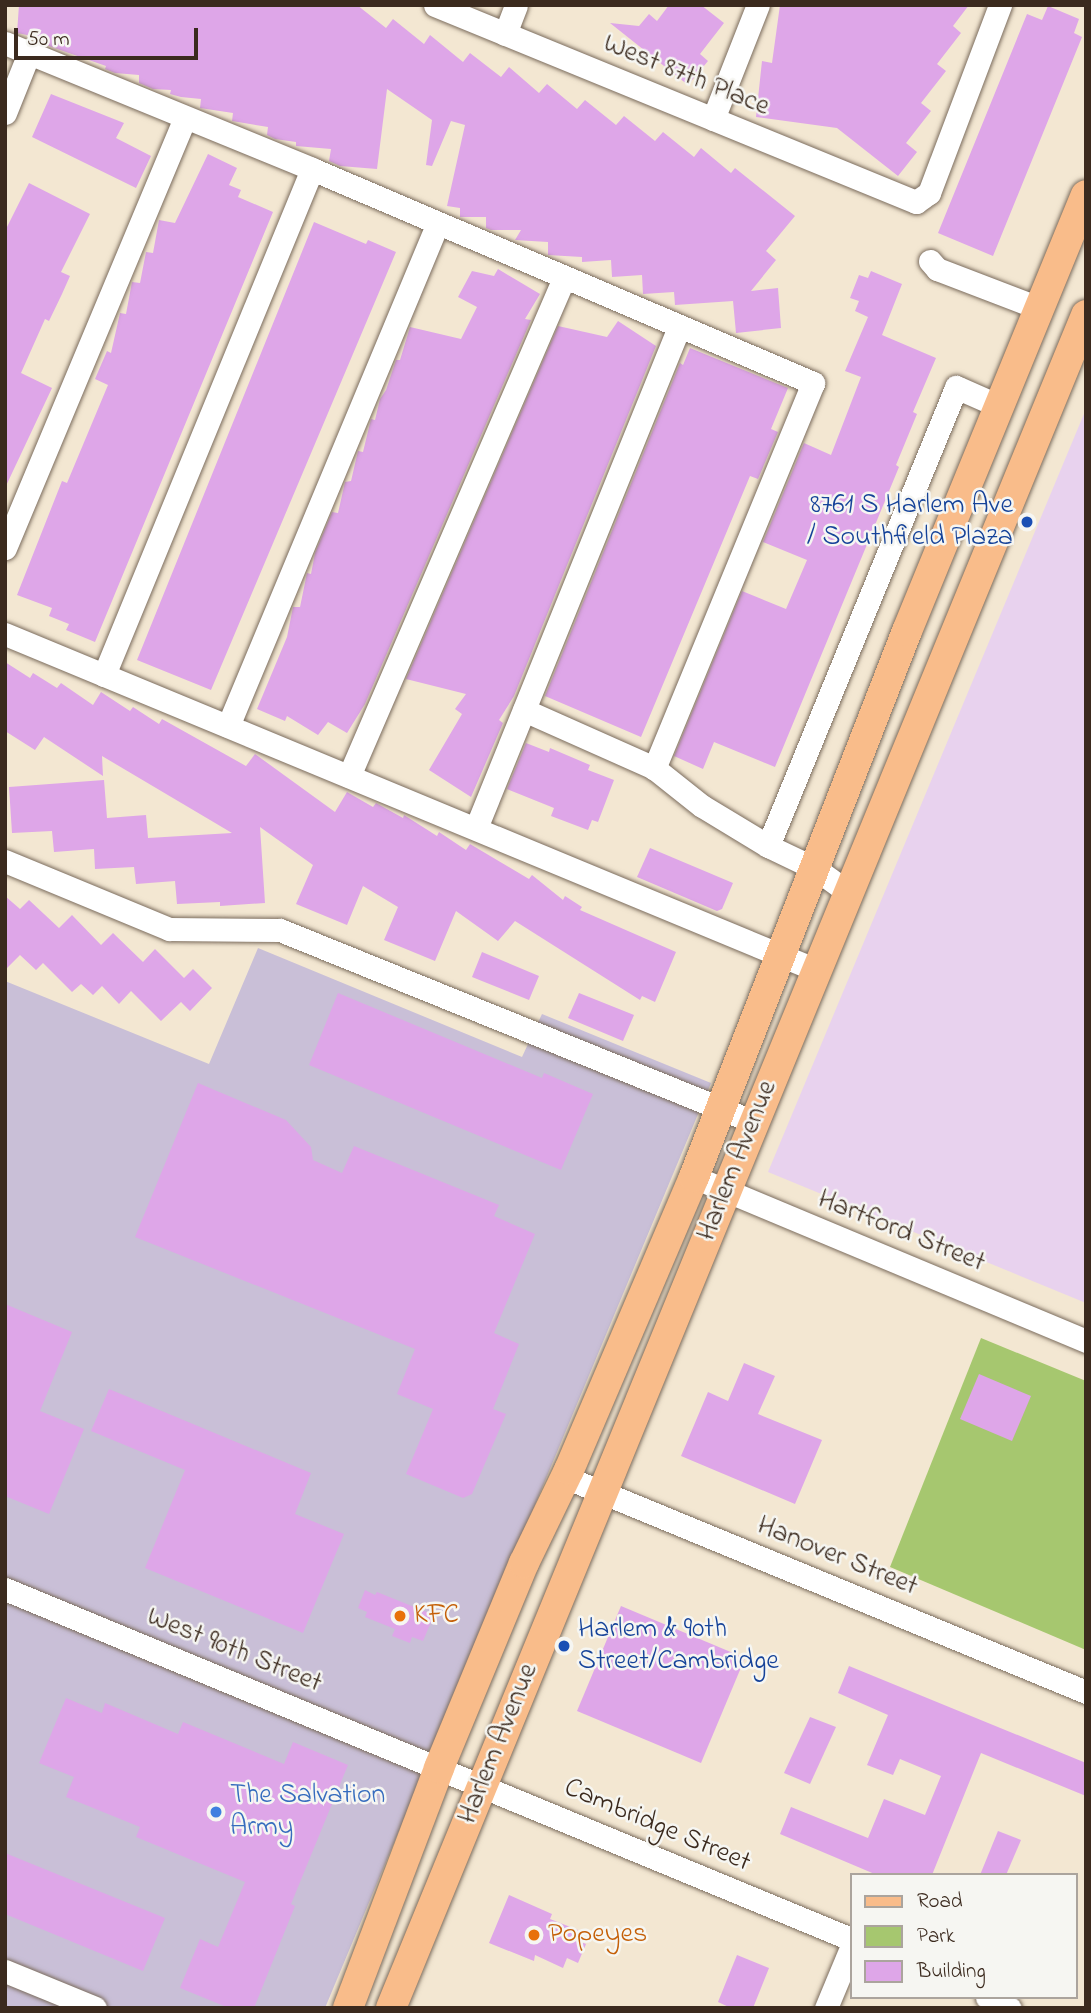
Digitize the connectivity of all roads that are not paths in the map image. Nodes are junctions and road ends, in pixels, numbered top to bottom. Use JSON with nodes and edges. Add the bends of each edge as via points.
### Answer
{"nodes":[{"id":1,"x":435,"y":5,"type":"edge"},
{"id":2,"x":516,"y":5,"type":"edge"},
{"id":3,"x":758,"y":5,"type":"edge"},
{"id":4,"x":1000,"y":5,"type":"edge"},
{"id":5,"x":505,"y":34,"type":"junction"},
{"id":6,"x":5,"y":43,"type":"edge"},
{"id":7,"x":29,"y":53,"type":"junction"},
{"id":8,"x":5,"y":113,"type":"edge"},
{"id":9,"x":185,"y":118,"type":"junction"},
{"id":10,"x":713,"y":120,"type":"junction"},
{"id":11,"x":312,"y":169,"type":"junction"},
{"id":12,"x":1086,"y":195,"type":"edge"},
{"id":13,"x":437,"y":225,"type":"junction"},
{"id":14,"x":930,"y":261,"type":"dead end"},
{"id":15,"x":564,"y":278,"type":"junction"},
{"id":16,"x":1039,"y":308,"type":"junction"},
{"id":17,"x":1086,"y":315,"type":"edge"},
{"id":18,"x":679,"y":327,"type":"junction"},
{"id":19,"x":999,"y":406,"type":"junction"},
{"id":20,"x":5,"y":548,"type":"edge"},
{"id":21,"x":5,"y":634,"type":"edge"},
{"id":22,"x":104,"y":675,"type":"junction"},
{"id":23,"x":524,"y":710,"type":"junction"},
{"id":24,"x":228,"y":726,"type":"junction"},
{"id":25,"x":654,"y":768,"type":"junction"},
{"id":26,"x":349,"y":776,"type":"junction"},
{"id":27,"x":476,"y":828,"type":"junction"},
{"id":28,"x":768,"y":846,"type":"junction"},
{"id":29,"x":5,"y":861,"type":"edge"},
{"id":30,"x":816,"y":869,"type":"junction"},
{"id":31,"x":849,"y":893,"type":"junction"},
{"id":32,"x":782,"y":954,"type":"junction"},
{"id":33,"x":816,"y":970,"type":"junction"},
{"id":34,"x":720,"y":1109,"type":"junction"},
{"id":35,"x":754,"y":1122,"type":"junction"},
{"id":36,"x":694,"y":1177,"type":"junction"},
{"id":37,"x":726,"y":1191,"type":"junction"},
{"id":38,"x":1086,"y":1341,"type":"edge"},
{"id":39,"x":565,"y":1477,"type":"junction"},
{"id":40,"x":603,"y":1493,"type":"junction"},
{"id":41,"x":5,"y":1589,"type":"edge"},
{"id":42,"x":1086,"y":1692,"type":"edge"},
{"id":43,"x":439,"y":1768,"type":"junction"},
{"id":44,"x":482,"y":1786,"type":"junction"},
{"id":45,"x":850,"y":1939,"type":"edge"},
{"id":46,"x":850,"y":1950,"type":"edge"},
{"id":47,"x":5,"y":1971,"type":"edge"},
{"id":48,"x":991,"y":1999,"type":"edge"},
{"id":49,"x":95,"y":2008,"type":"edge"},
{"id":50,"x":348,"y":2008,"type":"edge"},
{"id":51,"x":391,"y":2008,"type":"edge"},
{"id":52,"x":826,"y":2008,"type":"edge"},
{"id":53,"x":1010,"y":2008,"type":"edge"}],
"edges":[{"from":1,"to":5,"type":"street","name":"West 87th Place"},
{"from":2,"to":5,"type":"street"},
{"from":3,"to":10,"type":"street"},
{"from":4,"to":10,"type":"street","name":"West 87th Place","via":[[929,193],[916,202]]},
{"from":5,"to":10,"type":"street","name":"West 87th Place"},
{"from":6,"to":7,"type":"street"},
{"from":7,"to":8,"type":"street"},
{"from":7,"to":9,"type":"street"},
{"from":9,"to":11,"type":"street"},
{"from":9,"to":20,"type":"street"},
{"from":11,"to":13,"type":"street"},
{"from":11,"to":22,"type":"street"},
{"from":12,"to":16,"type":"main road","name":"Harlem Avenue"},
{"from":13,"to":15,"type":"street"},
{"from":13,"to":24,"type":"street"},
{"from":14,"to":16,"type":"street","via":[[937,269]]},
{"from":15,"to":18,"type":"street"},
{"from":15,"to":26,"type":"street"},
{"from":16,"to":19,"type":"main road","name":"Harlem Avenue"},
{"from":17,"to":31,"type":"main road","name":"Harlem Avenue"},
{"from":18,"to":23,"type":"street"},
{"from":18,"to":25,"type":"street","via":[[813,383]]},
{"from":19,"to":28,"type":"street","via":[[956,387]]},
{"from":19,"to":30,"type":"main road","name":"Harlem Avenue"},
{"from":21,"to":22,"type":"street"},
{"from":22,"to":24,"type":"street"},
{"from":23,"to":25,"type":"street"},
{"from":23,"to":27,"type":"street"},
{"from":24,"to":26,"type":"street"},
{"from":25,"to":28,"type":"street","via":[[702,806]]},
{"from":26,"to":27,"type":"street"},
{"from":27,"to":32,"type":"street"},
{"from":28,"to":30,"type":"street"},
{"from":29,"to":34,"type":"street","via":[[169,929],[280,930]]},
{"from":30,"to":31,"type":"street"},
{"from":30,"to":32,"type":"main road","name":"Harlem Avenue"},
{"from":31,"to":33,"type":"main road","name":"Harlem Avenue"},
{"from":32,"to":33,"type":"street"},
{"from":32,"to":34,"type":"main road","name":"Harlem Avenue"},
{"from":33,"to":35,"type":"main road","name":"Harlem Avenue"},
{"from":34,"to":35,"type":"street"},
{"from":34,"to":36,"type":"main road","name":"Harlem Avenue"},
{"from":35,"to":37,"type":"main road","name":"Harlem Avenue"},
{"from":36,"to":37,"type":"street","name":"Hartford Street"},
{"from":36,"to":39,"type":"main road","name":"Harlem Avenue"},
{"from":37,"to":38,"type":"street","name":"Hartford Street"},
{"from":37,"to":40,"type":"main road","name":"Harlem Avenue"},
{"from":39,"to":40,"type":"street","name":"Hanover Street"},
{"from":39,"to":43,"type":"main road","name":"Harlem Avenue"},
{"from":40,"to":42,"type":"street","name":"Hanover Street"},
{"from":40,"to":44,"type":"main road","name":"Harlem Avenue"},
{"from":41,"to":43,"type":"street","name":"West 90th Street"},
{"from":43,"to":44,"type":"street","name":"Cambridge Street"},
{"from":43,"to":50,"type":"main road","name":"Harlem Avenue"},
{"from":44,"to":45,"type":"street","name":"Cambridge Street"},
{"from":44,"to":51,"type":"main road","name":"Harlem Avenue"},
{"from":46,"to":52,"type":"street"},
{"from":47,"to":49,"type":"street"},
{"from":48,"to":53,"type":"street"}]}
